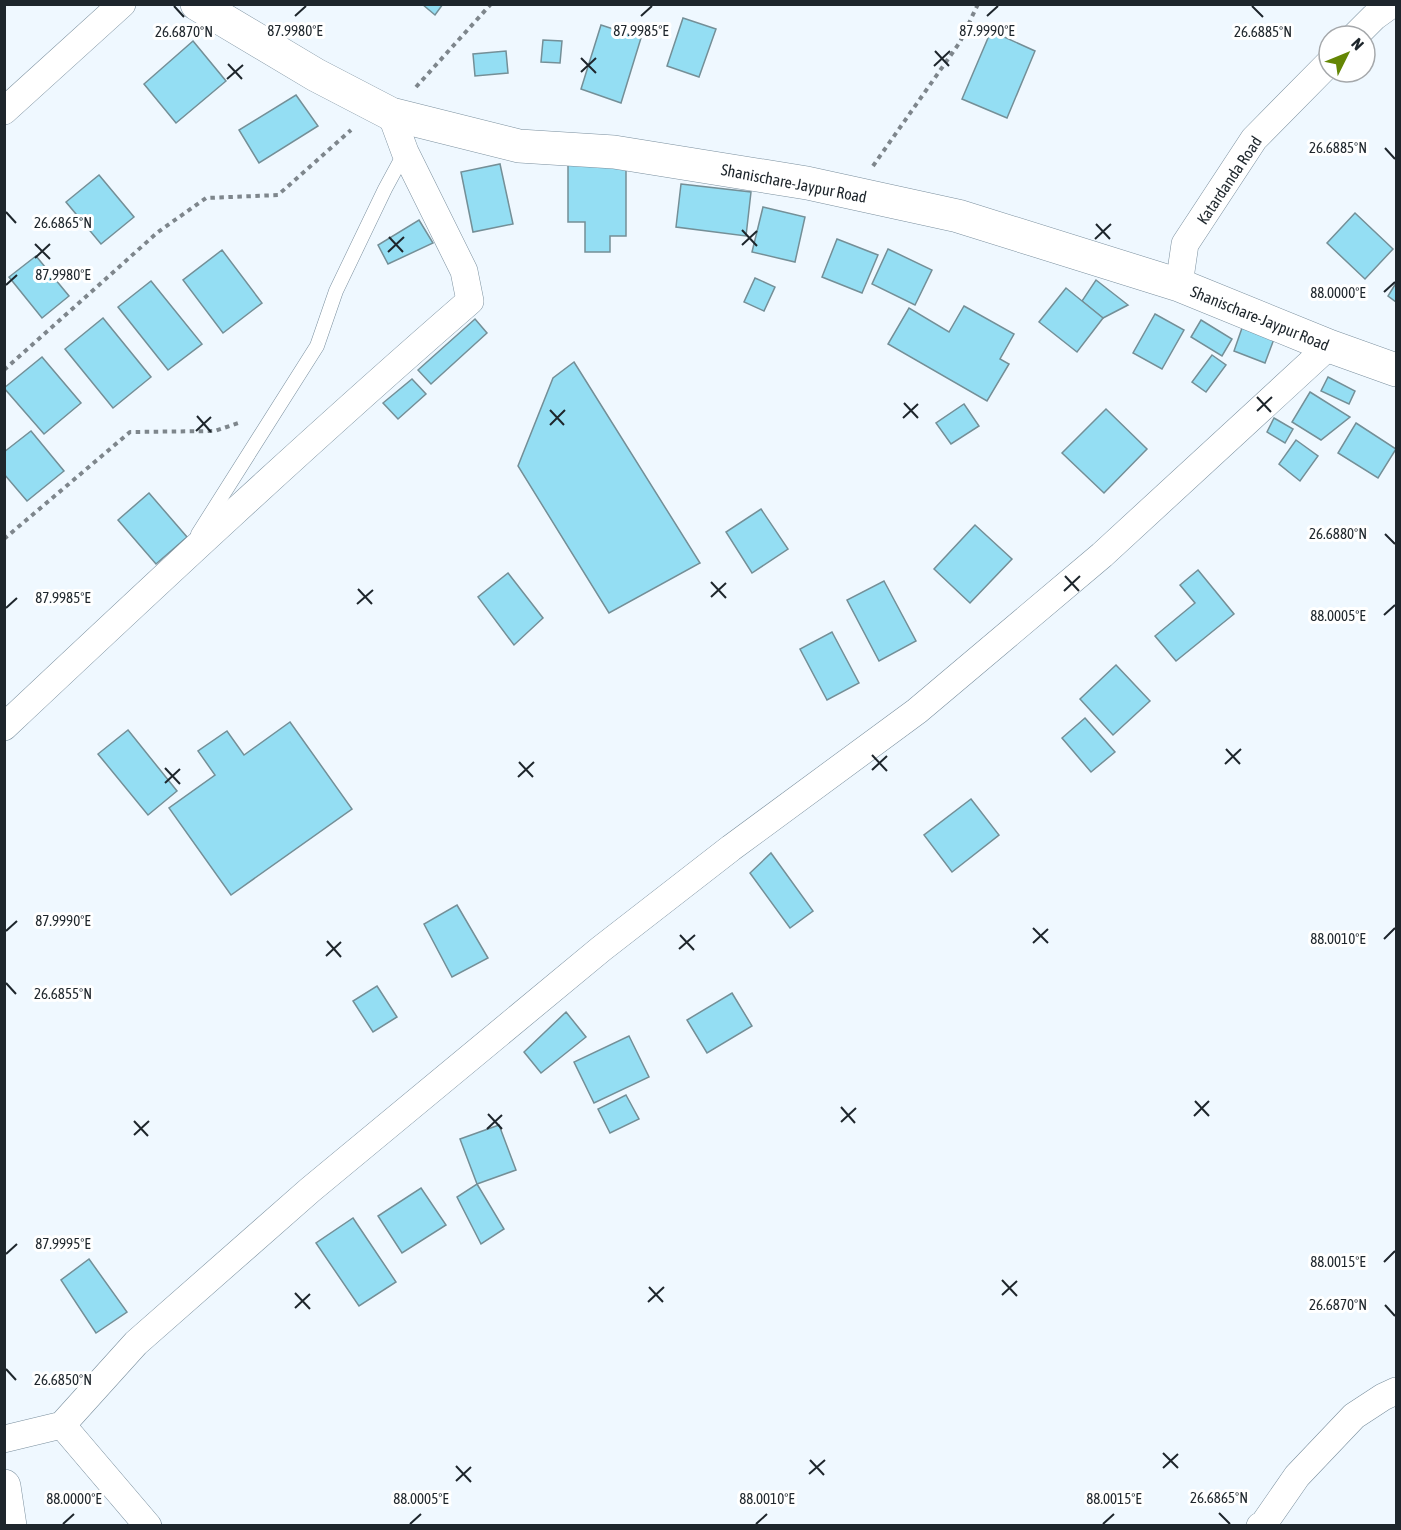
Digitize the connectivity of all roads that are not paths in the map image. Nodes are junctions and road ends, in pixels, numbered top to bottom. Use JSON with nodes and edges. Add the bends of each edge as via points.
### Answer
{"nodes":[{"id":1,"x":122,"y":4,"type":"edge"},
{"id":2,"x":197,"y":4,"type":"edge"},
{"id":3,"x":1392,"y":4,"type":"edge"},
{"id":4,"x":1367,"y":24,"type":"edge"},
{"id":5,"x":1317,"y":75,"type":"edge"},
{"id":6,"x":384,"y":110,"type":"junction"},
{"id":7,"x":4,"y":111,"type":"edge"},
{"id":8,"x":405,"y":152,"type":"junction"},
{"id":9,"x":1179,"y":285,"type":"junction"},
{"id":10,"x":1329,"y":346,"type":"junction"},
{"id":11,"x":1396,"y":370,"type":"edge"},
{"id":12,"x":179,"y":564,"type":"junction"},
{"id":13,"x":4,"y":727,"type":"edge"},
{"id":14,"x":1396,"y":1391,"type":"edge"},
{"id":15,"x":62,"y":1425,"type":"junction"},
{"id":16,"x":4,"y":1439,"type":"edge"},
{"id":17,"x":4,"y":1486,"type":"edge"},
{"id":18,"x":1262,"y":1525,"type":"edge"},
{"id":19,"x":10,"y":1526,"type":"edge"},
{"id":20,"x":148,"y":1526,"type":"edge"}],
"edges":[{"from":1,"to":7,"type":"street"},
{"from":2,"to":6,"type":"street","name":"Shanischare-Jaypur Road","via":[[316,75]]},
{"from":3,"to":4,"type":"street"},
{"from":5,"to":9,"type":"street","name":"Katardanda Road","via":[[1254,139],[1185,244]]},
{"from":6,"to":8,"type":"street"},
{"from":6,"to":9,"type":"street","name":"Shanischare-Jaypur Road","via":[[519,146],[614,152],[807,183],[958,216]]},
{"from":8,"to":12,"type":"lane","via":[[336,291],[317,346]]},
{"from":8,"to":12,"type":"street","via":[[464,271],[470,300]]},
{"from":9,"to":10,"type":"street","name":"Shanischare-Jaypur Road"},
{"from":10,"to":11,"type":"street","name":"Shanischare-Jaypur Road"},
{"from":10,"to":15,"type":"street","via":[[1102,555],[916,711],[601,949],[310,1190],[136,1343]]},
{"from":12,"to":13,"type":"street"},
{"from":14,"to":18,"type":"street","via":[[1354,1416],[1297,1476]]},
{"from":15,"to":16,"type":"street"},
{"from":15,"to":20,"type":"street"},
{"from":17,"to":19,"type":"street"}]}
